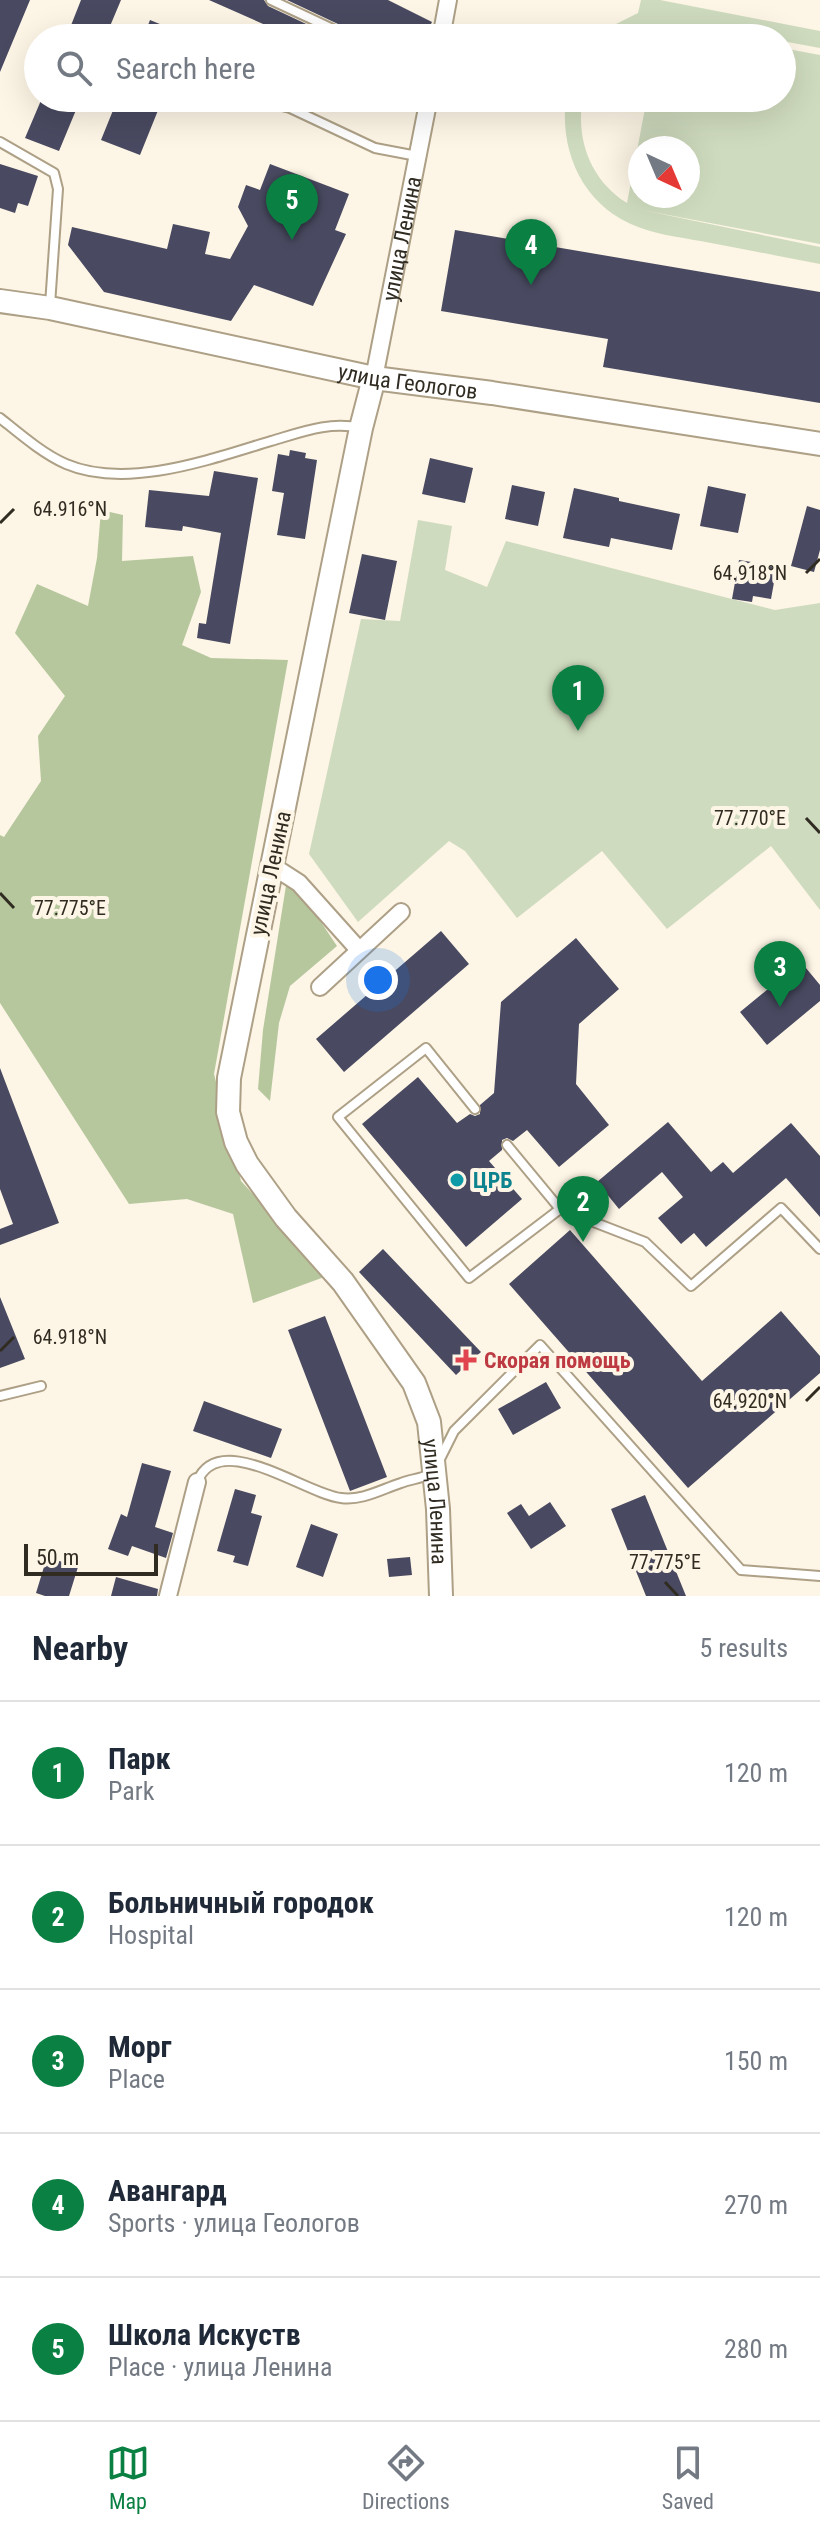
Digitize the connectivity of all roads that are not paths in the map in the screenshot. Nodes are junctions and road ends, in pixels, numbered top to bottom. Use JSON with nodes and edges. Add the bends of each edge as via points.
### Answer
{"nodes":[{"id":1,"x":271,"y":0,"type":"edge"},
{"id":2,"x":448,"y":0,"type":"edge"},
{"id":3,"x":322,"y":24,"type":"edge"},
{"id":4,"x":444,"y":24,"type":"edge"},
{"id":5,"x":298,"y":112,"type":"edge"},
{"id":6,"x":426,"y":112,"type":"edge"},
{"id":7,"x":0,"y":142,"type":"edge"},
{"id":8,"x":417,"y":156,"type":"junction"},
{"id":9,"x":0,"y":301,"type":"edge"},
{"id":10,"x":50,"y":308,"type":"junction"},
{"id":11,"x":374,"y":378,"type":"junction"},
{"id":12,"x":0,"y":418,"type":"edge"},
{"id":13,"x":361,"y":428,"type":"junction"},
{"id":14,"x":820,"y":444,"type":"edge"},
{"id":15,"x":271,"y":865,"type":"junction"},
{"id":16,"x":401,"y":912,"type":"dead end"},
{"id":17,"x":359,"y":950,"type":"junction"},
{"id":18,"x":320,"y":987,"type":"dead end"},
{"id":19,"x":475,"y":1109,"type":"dead end"},
{"id":20,"x":507,"y":1145,"type":"dead end"},
{"id":21,"x":560,"y":1209,"type":"junction"},
{"id":22,"x":820,"y":1249,"type":"edge"},
{"id":23,"x":41,"y":1386,"type":"dead end"},
{"id":24,"x":0,"y":1396,"type":"edge"},
{"id":25,"x":433,"y":1471,"type":"junction"},
{"id":26,"x":197,"y":1482,"type":"joint"},
{"id":27,"x":820,"y":1576,"type":"edge"},
{"id":28,"x":168,"y":1596,"type":"edge"},
{"id":29,"x":441,"y":1596,"type":"edge"}],
"edges":[{"from":1,"to":3,"type":"lane"},
{"from":2,"to":4,"type":"street"},
{"from":5,"to":8,"type":"lane","via":[[375,148]]},
{"from":6,"to":8,"type":"street","name":"улица Ленина"},
{"from":7,"to":10,"type":"lane","via":[[54,173],[58,189]]},
{"from":8,"to":11,"type":"street","name":"улица Ленина"},
{"from":9,"to":10,"type":"street","name":"улица Геологов"},
{"from":10,"to":11,"type":"street","name":"улица Геологов"},
{"from":11,"to":13,"type":"street","name":"улица Ленина"},
{"from":11,"to":14,"type":"street","name":"улица Геологов"},
{"from":12,"to":13,"type":"lane","via":[[66,464],[108,473],[172,468],[318,427]]},
{"from":13,"to":15,"type":"street","name":"улица Ленина"},
{"from":15,"to":17,"type":"street","via":[[299,883]]},
{"from":15,"to":25,"type":"street","name":"улица Ленина","via":[[229,1078],[232,1127],[247,1164],[269,1197],[343,1282],[414,1383],[429,1422]]},
{"from":16,"to":17,"type":"street"},
{"from":17,"to":18,"type":"street"},
{"from":19,"to":21,"type":"lane","via":[[426,1048],[338,1117],[469,1278]]},
{"from":20,"to":21,"type":"lane"},
{"from":21,"to":22,"type":"lane","via":[[645,1242],[691,1286],[781,1208]]},
{"from":23,"to":24,"type":"lane"},
{"from":25,"to":26,"type":"lane","via":[[419,1480],[344,1499],[231,1461],[212,1462]]},
{"from":25,"to":27,"type":"lane","via":[[454,1431],[540,1345],[741,1570]]},
{"from":25,"to":29,"type":"street","name":"улица Ленина"},
{"from":26,"to":28,"type":"street"}]}
